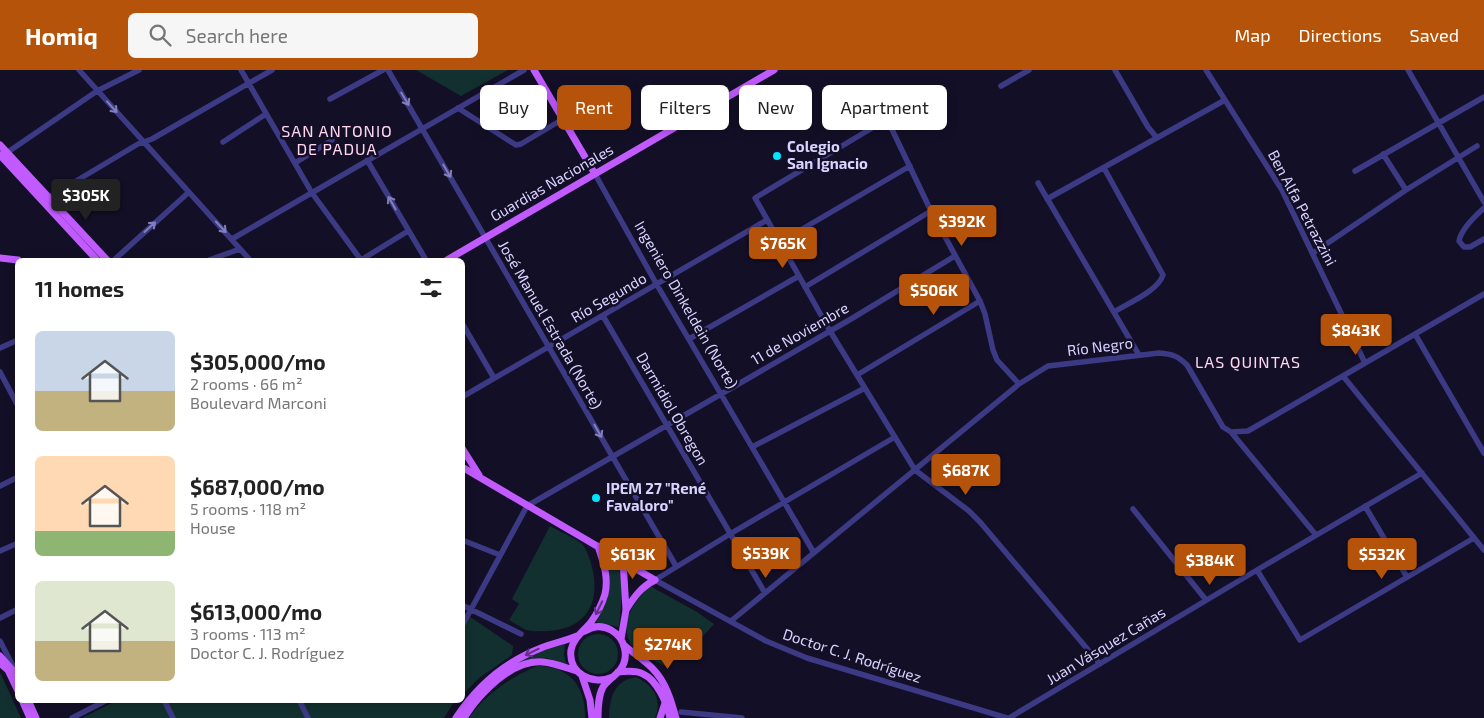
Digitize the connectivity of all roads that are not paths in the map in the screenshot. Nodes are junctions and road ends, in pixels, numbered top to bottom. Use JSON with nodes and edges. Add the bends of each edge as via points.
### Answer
{"nodes":[{"id":1,"x":79,"y":70,"type":"edge"},
{"id":2,"x":139,"y":70,"type":"edge"},
{"id":3,"x":241,"y":70,"type":"edge"},
{"id":4,"x":272,"y":70,"type":"edge"},
{"id":5,"x":383,"y":70,"type":"edge"},
{"id":6,"x":388,"y":70,"type":"edge"},
{"id":7,"x":524,"y":70,"type":"edge"},
{"id":8,"x":534,"y":70,"type":"edge"},
{"id":9,"x":774,"y":70,"type":"edge"},
{"id":10,"x":1029,"y":70,"type":"edge"},
{"id":11,"x":1116,"y":70,"type":"edge"},
{"id":12,"x":1206,"y":70,"type":"edge"},
{"id":13,"x":1408,"y":70,"type":"edge"},
{"id":14,"x":248,"y":84,"type":"junction"},
{"id":15,"x":1001,"y":86,"type":"dead end"},
{"id":16,"x":97,"y":91,"type":"junction"},
{"id":17,"x":1484,"y":97,"type":"edge"},
{"id":18,"x":330,"y":99,"type":"dead end"},
{"id":19,"x":1225,"y":100,"type":"junction"},
{"id":20,"x":458,"y":108,"type":"junction"},
{"id":21,"x":557,"y":108,"type":"edge"},
{"id":22,"x":266,"y":114,"type":"junction"},
{"id":23,"x":557,"y":123,"type":"edge"},
{"id":24,"x":1439,"y":123,"type":"junction"},
{"id":25,"x":423,"y":129,"type":"junction"},
{"id":26,"x":570,"y":130,"type":"edge"},
{"id":27,"x":1157,"y":138,"type":"junction"},
{"id":28,"x":332,"y":140,"type":"dead end"},
{"id":29,"x":144,"y":142,"type":"junction"},
{"id":30,"x":222,"y":142,"type":"dead end"},
{"id":31,"x":0,"y":145,"type":"edge"},
{"id":32,"x":1477,"y":146,"type":"dead end"},
{"id":33,"x":3,"y":154,"type":"edge"},
{"id":34,"x":1383,"y":154,"type":"junction"},
{"id":35,"x":1458,"y":157,"type":"junction"},
{"id":36,"x":367,"y":160,"type":"junction"},
{"id":37,"x":295,"y":163,"type":"junction"},
{"id":38,"x":910,"y":166,"type":"junction"},
{"id":39,"x":1104,"y":168,"type":"junction"},
{"id":40,"x":1355,"y":171,"type":"dead end"},
{"id":41,"x":595,"y":174,"type":"junction"},
{"id":42,"x":1038,"y":183,"type":"dead end"},
{"id":43,"x":1406,"y":190,"type":"junction"},
{"id":44,"x":189,"y":192,"type":"junction"},
{"id":45,"x":312,"y":193,"type":"junction"},
{"id":46,"x":46,"y":199,"type":"junction"},
{"id":47,"x":1048,"y":199,"type":"junction"},
{"id":48,"x":1484,"y":202,"type":"edge"},
{"id":49,"x":1484,"y":208,"type":"edge"},
{"id":50,"x":931,"y":211,"type":"junction"},
{"id":51,"x":767,"y":220,"type":"junction"},
{"id":52,"x":408,"y":231,"type":"junction"},
{"id":53,"x":486,"y":238,"type":"junction"},
{"id":54,"x":232,"y":239,"type":"junction"},
{"id":55,"x":1484,"y":239,"type":"edge"},
{"id":56,"x":780,"y":242,"type":"junction"},
{"id":57,"x":240,"y":249,"type":"junction"},
{"id":58,"x":1313,"y":253,"type":"junction"},
{"id":59,"x":955,"y":256,"type":"junction"},
{"id":60,"x":0,"y":258,"type":"edge"},
{"id":61,"x":95,"y":258,"type":"edge"},
{"id":62,"x":105,"y":258,"type":"edge"},
{"id":63,"x":116,"y":258,"type":"edge"},
{"id":64,"x":214,"y":258,"type":"edge"},
{"id":65,"x":248,"y":258,"type":"edge"},
{"id":66,"x":360,"y":258,"type":"edge"},
{"id":67,"x":364,"y":258,"type":"edge"},
{"id":68,"x":425,"y":258,"type":"edge"},
{"id":69,"x":451,"y":258,"type":"edge"},
{"id":70,"x":15,"y":262,"type":"edge"},
{"id":71,"x":799,"y":276,"type":"junction"},
{"id":72,"x":657,"y":284,"type":"junction"},
{"id":73,"x":805,"y":287,"type":"junction"},
{"id":74,"x":1484,"y":294,"type":"edge"},
{"id":75,"x":980,"y":301,"type":"junction"},
{"id":76,"x":1114,"y":312,"type":"junction"},
{"id":77,"x":603,"y":316,"type":"junction"},
{"id":78,"x":465,"y":328,"type":"edge"},
{"id":79,"x":830,"y":331,"type":"junction"},
{"id":80,"x":1415,"y":334,"type":"junction"},
{"id":81,"x":690,"y":339,"type":"junction"},
{"id":82,"x":15,"y":341,"type":"edge"},
{"id":83,"x":0,"y":348,"type":"edge"},
{"id":84,"x":548,"y":348,"type":"junction"},
{"id":85,"x":1139,"y":355,"type":"junction"},
{"id":86,"x":1365,"y":363,"type":"junction"},
{"id":87,"x":0,"y":372,"type":"edge"},
{"id":88,"x":857,"y":375,"type":"junction"},
{"id":89,"x":1343,"y":376,"type":"junction"},
{"id":90,"x":494,"y":378,"type":"junction"},
{"id":91,"x":1019,"y":384,"type":"junction"},
{"id":92,"x":865,"y":388,"type":"junction"},
{"id":93,"x":722,"y":394,"type":"junction"},
{"id":94,"x":465,"y":395,"type":"edge"},
{"id":95,"x":15,"y":400,"type":"edge"},
{"id":96,"x":666,"y":426,"type":"junction"},
{"id":97,"x":1232,"y":432,"type":"junction"},
{"id":98,"x":895,"y":437,"type":"junction"},
{"id":99,"x":752,"y":447,"type":"junction"},
{"id":100,"x":465,"y":453,"type":"edge"},
{"id":101,"x":1484,"y":453,"type":"edge"},
{"id":102,"x":613,"y":457,"type":"junction"},
{"id":103,"x":465,"y":469,"type":"edge"},
{"id":104,"x":915,"y":470,"type":"junction"},
{"id":105,"x":1422,"y":473,"type":"junction"},
{"id":106,"x":15,"y":478,"type":"edge"},
{"id":107,"x":481,"y":478,"type":"junction"},
{"id":108,"x":0,"y":486,"type":"edge"},
{"id":109,"x":785,"y":503,"type":"junction"},
{"id":110,"x":527,"y":506,"type":"junction"},
{"id":111,"x":1365,"y":506,"type":"junction"},
{"id":112,"x":1133,"y":509,"type":"dead end"},
{"id":113,"x":730,"y":534,"type":"junction"},
{"id":114,"x":1316,"y":535,"type":"junction"},
{"id":115,"x":1474,"y":538,"type":"junction"},
{"id":116,"x":465,"y":541,"type":"edge"},
{"id":117,"x":15,"y":544,"type":"edge"},
{"id":118,"x":598,"y":546,"type":"junction"},
{"id":119,"x":1484,"y":550,"type":"edge"},
{"id":120,"x":0,"y":551,"type":"edge"},
{"id":121,"x":814,"y":554,"type":"junction"},
{"id":122,"x":500,"y":556,"type":"junction"},
{"id":123,"x":622,"y":561,"type":"junction"},
{"id":124,"x":676,"y":566,"type":"junction"},
{"id":125,"x":1257,"y":570,"type":"junction"},
{"id":126,"x":1407,"y":577,"type":"junction"},
{"id":127,"x":655,"y":580,"type":"junction"},
{"id":128,"x":765,"y":593,"type":"junction"},
{"id":129,"x":1206,"y":600,"type":"junction"},
{"id":130,"x":465,"y":606,"type":"edge"},
{"id":131,"x":472,"y":608,"type":"junction"},
{"id":132,"x":15,"y":610,"type":"edge"},
{"id":133,"x":626,"y":610,"type":"junction"},
{"id":134,"x":0,"y":618,"type":"edge"},
{"id":135,"x":465,"y":621,"type":"edge"},
{"id":136,"x":731,"y":621,"type":"junction"},
{"id":137,"x":521,"y":634,"type":"dead end"},
{"id":138,"x":580,"y":634,"type":"junction"},
{"id":139,"x":0,"y":641,"type":"edge"},
{"id":140,"x":623,"y":642,"type":"junction"},
{"id":141,"x":0,"y":656,"type":"edge"},
{"id":142,"x":0,"y":662,"type":"edge"},
{"id":143,"x":1100,"y":664,"type":"junction"},
{"id":144,"x":580,"y":673,"type":"junction"},
{"id":145,"x":15,"y":674,"type":"edge"},
{"id":146,"x":616,"y":674,"type":"junction"},
{"id":147,"x":15,"y":675,"type":"edge"},
{"id":148,"x":15,"y":675,"type":"edge"},
{"id":149,"x":23,"y":703,"type":"edge"},
{"id":150,"x":29,"y":703,"type":"edge"},
{"id":151,"x":101,"y":703,"type":"edge"},
{"id":152,"x":166,"y":703,"type":"edge"},
{"id":153,"x":300,"y":703,"type":"edge"},
{"id":154,"x":665,"y":703,"type":"junction"},
{"id":155,"x":679,"y":715,"type":"edge"},
{"id":156,"x":595,"y":716,"type":"edge"},
{"id":157,"x":30,"y":718,"type":"edge"},
{"id":158,"x":36,"y":718,"type":"edge"},
{"id":159,"x":72,"y":718,"type":"edge"},
{"id":160,"x":173,"y":718,"type":"edge"},
{"id":161,"x":308,"y":718,"type":"edge"},
{"id":162,"x":456,"y":718,"type":"edge"},
{"id":163,"x":464,"y":718,"type":"edge"},
{"id":164,"x":660,"y":718,"type":"edge"},
{"id":165,"x":670,"y":718,"type":"edge"},
{"id":166,"x":742,"y":718,"type":"edge"},
{"id":167,"x":1008,"y":718,"type":"edge"}],
"edges":[{"from":1,"to":16,"type":"street"},
{"from":2,"to":16,"type":"street"},
{"from":3,"to":14,"type":"street"},
{"from":4,"to":14,"type":"street"},
{"from":5,"to":18,"type":"street"},
{"from":6,"to":25,"type":"street","name":"José Manuel Estrada (Norte)","one_way":true},
{"from":7,"to":20,"type":"street"},
{"from":8,"to":21,"type":"main road","name":"Ingeniero Dinkeldein (Norte)"},
{"from":9,"to":41,"type":"main road","name":"Guardias Nacionales"},
{"from":10,"to":15,"type":"street"},
{"from":11,"to":27,"type":"street"},
{"from":12,"to":19,"type":"street","name":"Ben Alfa Petrazzini"},
{"from":13,"to":24,"type":"street"},
{"from":14,"to":22,"type":"street"},
{"from":14,"to":29,"type":"street"},
{"from":16,"to":29,"type":"street","one_way":true},
{"from":16,"to":33,"type":"street"},
{"from":17,"to":24,"type":"street"},
{"from":19,"to":27,"type":"street"},
{"from":19,"to":58,"type":"street","name":"Ben Alfa Petrazzini","via":[[1282,190]]},
{"from":20,"to":23,"type":"street","via":[[516,145]]},
{"from":20,"to":25,"type":"street"},
{"from":22,"to":30,"type":"street"},
{"from":22,"to":37,"type":"street"},
{"from":24,"to":34,"type":"street"},
{"from":24,"to":35,"type":"street"},
{"from":25,"to":36,"type":"street"},
{"from":25,"to":53,"type":"street","name":"José Manuel Estrada (Norte)","one_way":true},
{"from":26,"to":41,"type":"main road","name":"Ingeniero Dinkeldein (Norte)"},
{"from":27,"to":39,"type":"street"},
{"from":28,"to":37,"type":"street"},
{"from":29,"to":44,"type":"street"},
{"from":29,"to":46,"type":"street"},
{"from":31,"to":33,"type":"main road"},
{"from":32,"to":35,"type":"street"},
{"from":33,"to":46,"type":"main road"},
{"from":34,"to":40,"type":"street"},
{"from":34,"to":43,"type":"street"},
{"from":35,"to":43,"type":"street"},
{"from":35,"to":48,"type":"street"},
{"from":36,"to":45,"type":"street"},
{"from":52,"to":36,"type":"street","one_way":true},
{"from":37,"to":45,"type":"street"},
{"from":38,"to":50,"type":"street"},
{"from":38,"to":51,"type":"street","via":[[887,119],[756,198]]},
{"from":38,"to":56,"type":"street"},
{"from":39,"to":47,"type":"street"},
{"from":39,"to":76,"type":"street","via":[[1163,275],[1156,287]]},
{"from":41,"to":53,"type":"main road","name":"Guardias Nacionales"},
{"from":41,"to":72,"type":"street","name":"Ingeniero Dinkeldein (Norte)"},
{"from":42,"to":47,"type":"street"},
{"from":43,"to":58,"type":"street"},
{"from":44,"to":54,"type":"street","one_way":true},
{"from":63,"to":44,"type":"street","one_way":true},
{"from":45,"to":54,"type":"street"},
{"from":45,"to":66,"type":"street"},
{"from":46,"to":61,"type":"main road"},
{"from":46,"to":62,"type":"main road"},
{"from":47,"to":76,"type":"street"},
{"from":49,"to":55,"type":"street","via":[[1470,222],[1459,241],[1464,247],[1470,247]]},
{"from":50,"to":59,"type":"street"},
{"from":50,"to":73,"type":"street"},
{"from":51,"to":56,"type":"street"},
{"from":51,"to":72,"type":"street","name":"Río Segundo"},
{"from":52,"to":67,"type":"street"},
{"from":52,"to":68,"type":"street"},
{"from":53,"to":69,"type":"main road","name":"Guardias Nacionales"},
{"from":53,"to":84,"type":"street","name":"José Manuel Estrada (Norte)"},
{"from":54,"to":57,"type":"street"},
{"from":56,"to":71,"type":"street"},
{"from":57,"to":64,"type":"street"},
{"from":57,"to":65,"type":"street"},
{"from":58,"to":86,"type":"street","name":"Ben Alfa Petrazzini"},
{"from":59,"to":75,"type":"street"},
{"from":59,"to":79,"type":"street","name":"11 de Noviembre"},
{"from":60,"to":70,"type":"main road"},
{"from":71,"to":73,"type":"street"},
{"from":71,"to":81,"type":"street"},
{"from":72,"to":77,"type":"street","name":"Río Segundo"},
{"from":72,"to":81,"type":"street","name":"Ingeniero Dinkeldein (Norte)"},
{"from":73,"to":79,"type":"street"},
{"from":74,"to":80,"type":"street"},
{"from":75,"to":88,"type":"street"},
{"from":75,"to":91,"type":"street","via":[[997,360]]},
{"from":76,"to":85,"type":"street"},
{"from":77,"to":84,"type":"street","name":"Río Segundo"},
{"from":77,"to":96,"type":"street","name":"Darmidiol Obregon"},
{"from":78,"to":90,"type":"street"},
{"from":79,"to":88,"type":"street"},
{"from":79,"to":93,"type":"street","name":"11 de Noviembre"},
{"from":80,"to":86,"type":"street"},
{"from":80,"to":101,"type":"street"},
{"from":81,"to":93,"type":"street","name":"Ingeniero Dinkeldein (Norte)"},
{"from":82,"to":83,"type":"street"},
{"from":84,"to":90,"type":"street","name":"Río Segundo"},
{"from":84,"to":102,"type":"street","name":"José Manuel Estrada (Norte)","one_way":true},
{"from":85,"to":91,"type":"street","name":"Río Negro","via":[[1048,366]]},
{"from":85,"to":97,"type":"street","name":"Río Negro","via":[[1159,352],[1181,358],[1223,427]]},
{"from":86,"to":89,"type":"street"},
{"from":87,"to":95,"type":"street"},
{"from":88,"to":92,"type":"street"},
{"from":89,"to":97,"type":"street","via":[[1248,431]]},
{"from":89,"to":105,"type":"street"},
{"from":90,"to":94,"type":"street","name":"Río Segundo"},
{"from":91,"to":104,"type":"street","name":"Río Negro"},
{"from":92,"to":98,"type":"street"},
{"from":92,"to":99,"type":"street"},
{"from":93,"to":96,"type":"street","name":"11 de Noviembre"},
{"from":93,"to":99,"type":"street","name":"Ingeniero Dinkeldein (Norte)"},
{"from":96,"to":102,"type":"street","name":"11 de Noviembre"},
{"from":96,"to":113,"type":"street","name":"Darmidiol Obregon"},
{"from":97,"to":114,"type":"street","name":"Río Negro"},
{"from":98,"to":104,"type":"street"},
{"from":98,"to":109,"type":"street"},
{"from":99,"to":109,"type":"street","name":"Ingeniero Dinkeldein (Norte)"},
{"from":100,"to":107,"type":"main road"},
{"from":102,"to":110,"type":"street","name":"11 de Noviembre"},
{"from":102,"to":124,"type":"street","name":"José Manuel Estrada (Norte)"},
{"from":103,"to":107,"type":"main road","name":"Doctor C. J. Rodríguez"},
{"from":104,"to":121,"type":"street","name":"Río Negro"},
{"from":104,"to":143,"type":"street","via":[[980,522]]},
{"from":105,"to":111,"type":"street","name":"Juan Vásquez Cañas"},
{"from":105,"to":115,"type":"street"},
{"from":106,"to":108,"type":"street"},
{"from":107,"to":110,"type":"main road","name":"Doctor C. J. Rodríguez"},
{"from":109,"to":113,"type":"street"},
{"from":109,"to":121,"type":"street","name":"Ingeniero Dinkeldein (Norte)"},
{"from":110,"to":118,"type":"main road","name":"Doctor C. J. Rodríguez"},
{"from":110,"to":122,"type":"street"},
{"from":111,"to":114,"type":"street","name":"Juan Vásquez Cañas"},
{"from":111,"to":126,"type":"street"},
{"from":112,"to":129,"type":"street"},
{"from":113,"to":124,"type":"street"},
{"from":113,"to":128,"type":"street","name":"Darmidiol Obregon"},
{"from":114,"to":125,"type":"street","name":"Juan Vásquez Cañas"},
{"from":115,"to":119,"type":"street"},
{"from":115,"to":126,"type":"street"},
{"from":116,"to":122,"type":"street"},
{"from":117,"to":120,"type":"street"},
{"from":118,"to":123,"type":"main road","name":"Doctor C. J. Rodríguez"},
{"from":118,"to":138,"type":"main road","one_way":true,"via":[[606,570],[605,593],[600,608]]},
{"from":121,"to":128,"type":"street","name":"Río Negro"},
{"from":122,"to":131,"type":"street"},
{"from":123,"to":127,"type":"main road","name":"Doctor C. J. Rodríguez"},
{"from":123,"to":133,"type":"main road"},
{"from":124,"to":127,"type":"street"},
{"from":125,"to":126,"type":"street","via":[[1300,640]]},
{"from":125,"to":129,"type":"street","name":"Juan Vásquez Cañas"},
{"from":127,"to":133,"type":"main road","via":[[641,589]]},
{"from":127,"to":136,"type":"street","name":"Doctor C. J. Rodríguez"},
{"from":128,"to":136,"type":"street","name":"Río Negro"},
{"from":129,"to":143,"type":"street","name":"Juan Vásquez Cañas"},
{"from":130,"to":131,"type":"street"},
{"from":131,"to":135,"type":"street"},
{"from":131,"to":137,"type":"street"},
{"from":132,"to":134,"type":"street"},
{"from":133,"to":140,"type":"main road"},
{"from":136,"to":167,"type":"street","name":"Doctor C. J. Rodríguez","via":[[766,641],[807,658]]},
{"from":138,"to":140,"type":"main road","via":[[599,626],[615,632]]},
{"from":138,"to":144,"type":"main road","via":[[571,650],[571,657]]},
{"from":138,"to":162,"type":"main road","one_way":true,"via":[[539,648],[509,664],[471,696]]},
{"from":139,"to":145,"type":"street"},
{"from":140,"to":146,"type":"main road","via":[[625,659]]},
{"from":140,"to":155,"type":"main road","via":[[659,677]]},
{"from":141,"to":147,"type":"main road"},
{"from":142,"to":148,"type":"main road"},
{"from":143,"to":167,"type":"street","name":"Juan Vásquez Cañas"},
{"from":144,"to":146,"type":"main road","via":[[595,681]]},
{"from":144,"to":156,"type":"main road"},
{"from":144,"to":163,"type":"main road","via":[[543,662],[520,666],[488,688]]},
{"from":146,"to":154,"type":"main road","via":[[628,671],[644,674],[653,682]]},
{"from":146,"to":156,"type":"main road","via":[[603,687]]},
{"from":149,"to":157,"type":"main road"},
{"from":150,"to":158,"type":"main road"},
{"from":151,"to":159,"type":"street"},
{"from":152,"to":160,"type":"street"},
{"from":153,"to":161,"type":"street"},
{"from":154,"to":164,"type":"main road"},
{"from":154,"to":165,"type":"main road"},
{"from":155,"to":166,"type":"street"}]}
